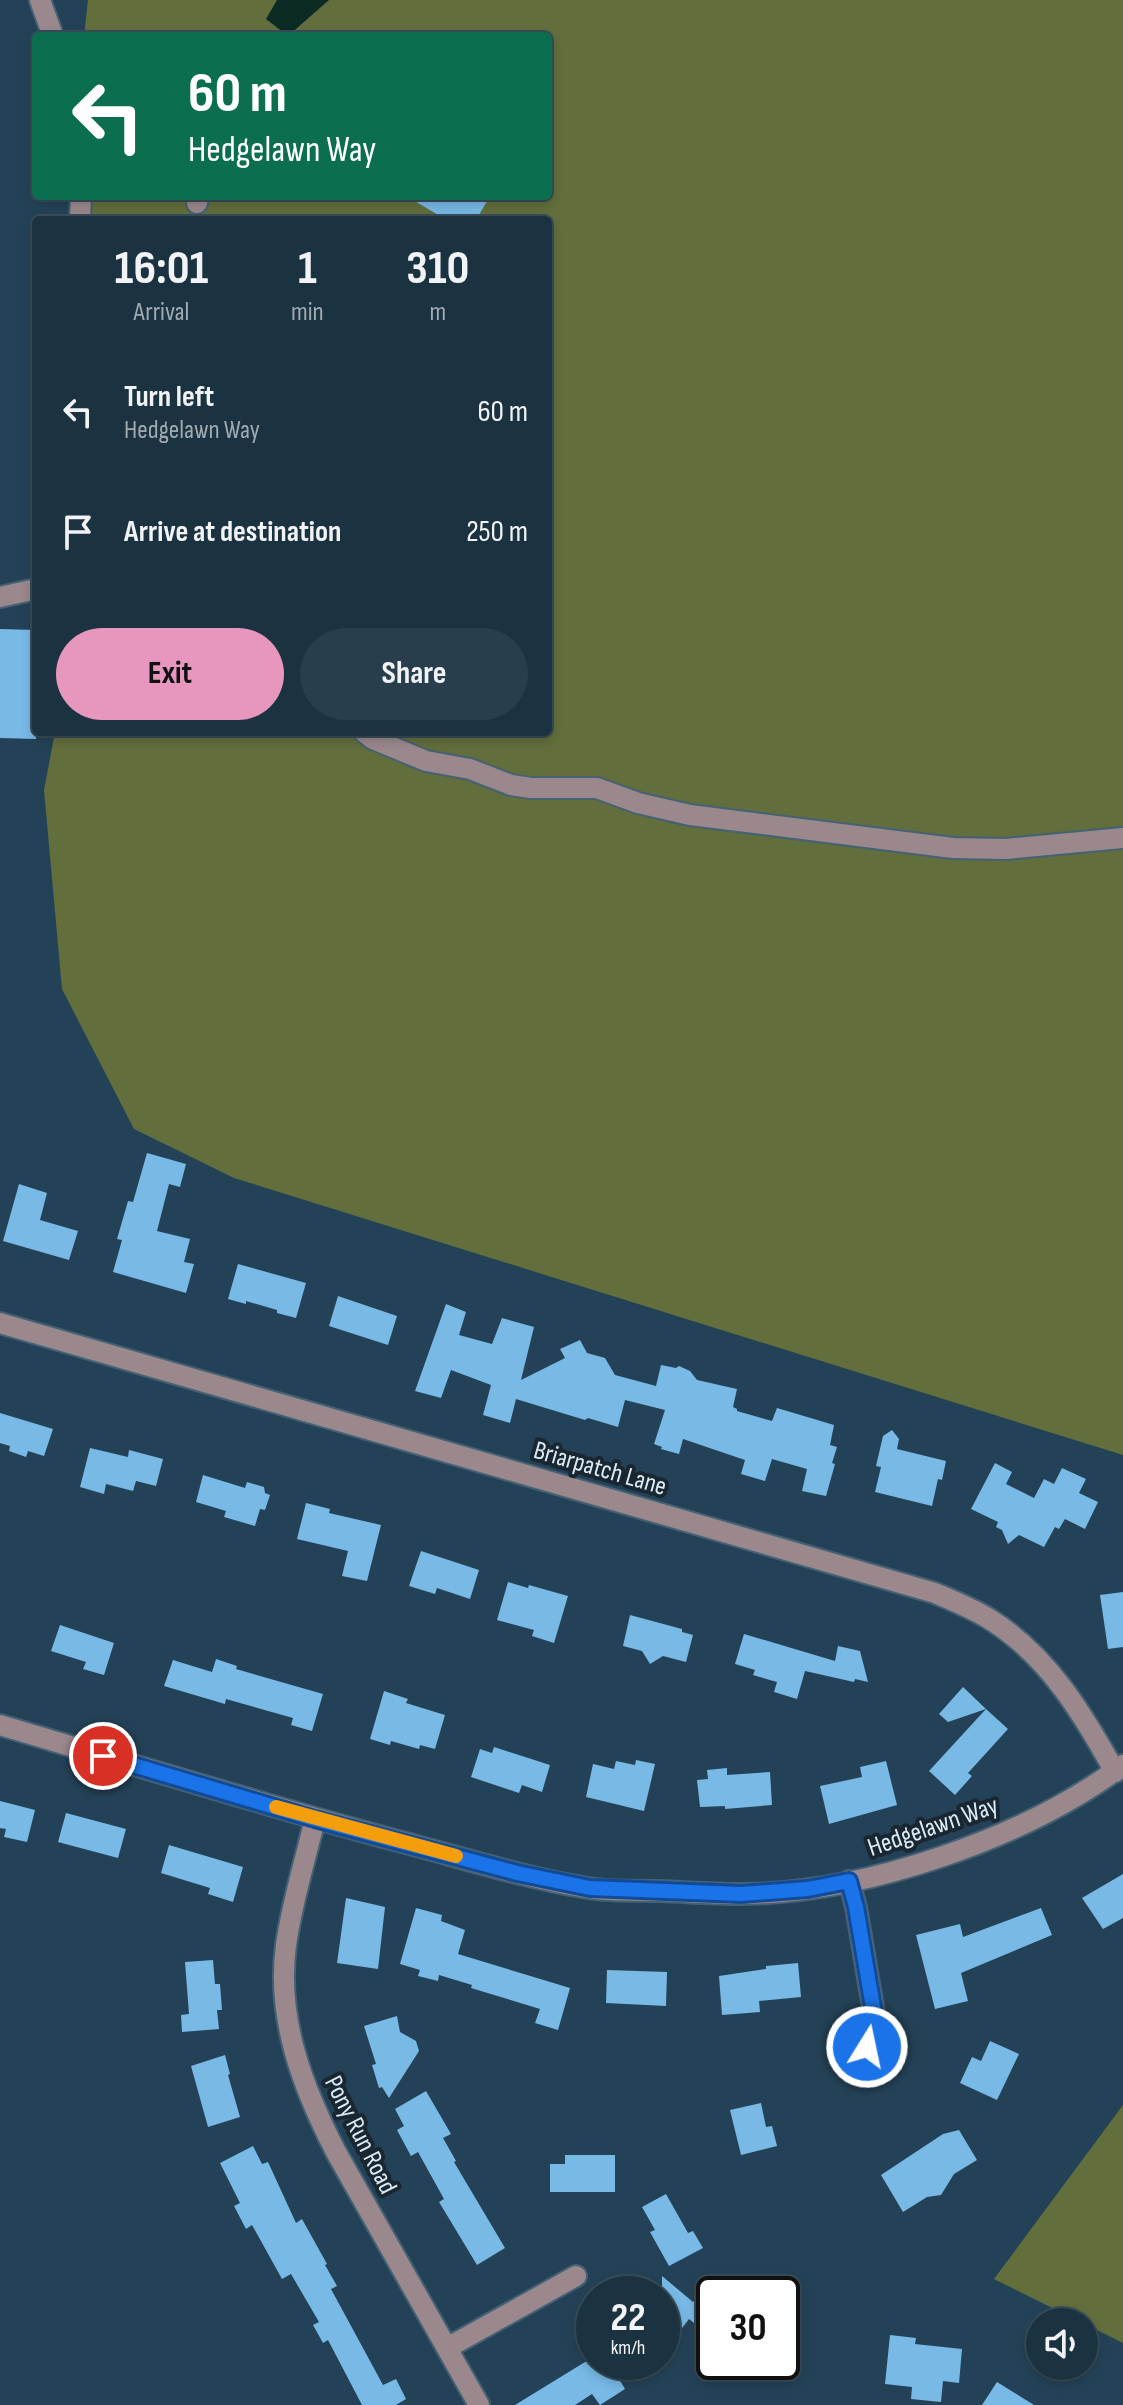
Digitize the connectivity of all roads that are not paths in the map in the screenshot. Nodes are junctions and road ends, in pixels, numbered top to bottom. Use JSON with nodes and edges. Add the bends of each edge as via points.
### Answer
{"nodes":[{"id":1,"x":40,"y":0,"type":"edge"},
{"id":2,"x":52,"y":32,"type":"edge"},
{"id":3,"x":32,"y":590,"type":"edge"},
{"id":4,"x":0,"y":597,"type":"edge"},
{"id":5,"x":369,"y":736,"type":"edge"},
{"id":6,"x":1123,"y":838,"type":"edge"},
{"id":7,"x":0,"y":1323,"type":"edge"},
{"id":8,"x":0,"y":1725,"type":"edge"},
{"id":9,"x":1119,"y":1768,"type":"edge"},
{"id":10,"x":315,"y":1819,"type":"junction"},
{"id":11,"x":849,"y":1881,"type":"junction"},
{"id":12,"x":858,"y":2074,"type":"dead end"},
{"id":13,"x":576,"y":2276,"type":"dead end"},
{"id":14,"x":447,"y":2348,"type":"junction"},
{"id":15,"x":479,"y":2405,"type":"edge"}],
"edges":[{"from":1,"to":2,"type":"street"},
{"from":3,"to":4,"type":"street"},
{"from":5,"to":6,"type":"street","via":[[426,761],[470,769],[511,785],[597,788],[705,818],[953,848],[1006,849]]},
{"from":7,"to":9,"type":"street","name":"Briarpatch Lane","via":[[935,1593],[992,1620],[1021,1643],[1073,1699]]},
{"from":8,"to":10,"type":"street","name":"Hedgelawn Way"},
{"from":9,"to":11,"type":"street","name":"Hedgelawn Way","via":[[1062,1805],[974,1845]]},
{"from":10,"to":11,"type":"street","name":"Hedgelawn Way","via":[[590,1888],[741,1894]]},
{"from":10,"to":14,"type":"street","name":"Pony Run Road","via":[[286,1948],[291,2038],[314,2110]]},
{"from":11,"to":12,"type":"street","via":[[875,2019]]},
{"from":13,"to":14,"type":"street"},
{"from":14,"to":15,"type":"street","name":"Pony Run Road"}]}
